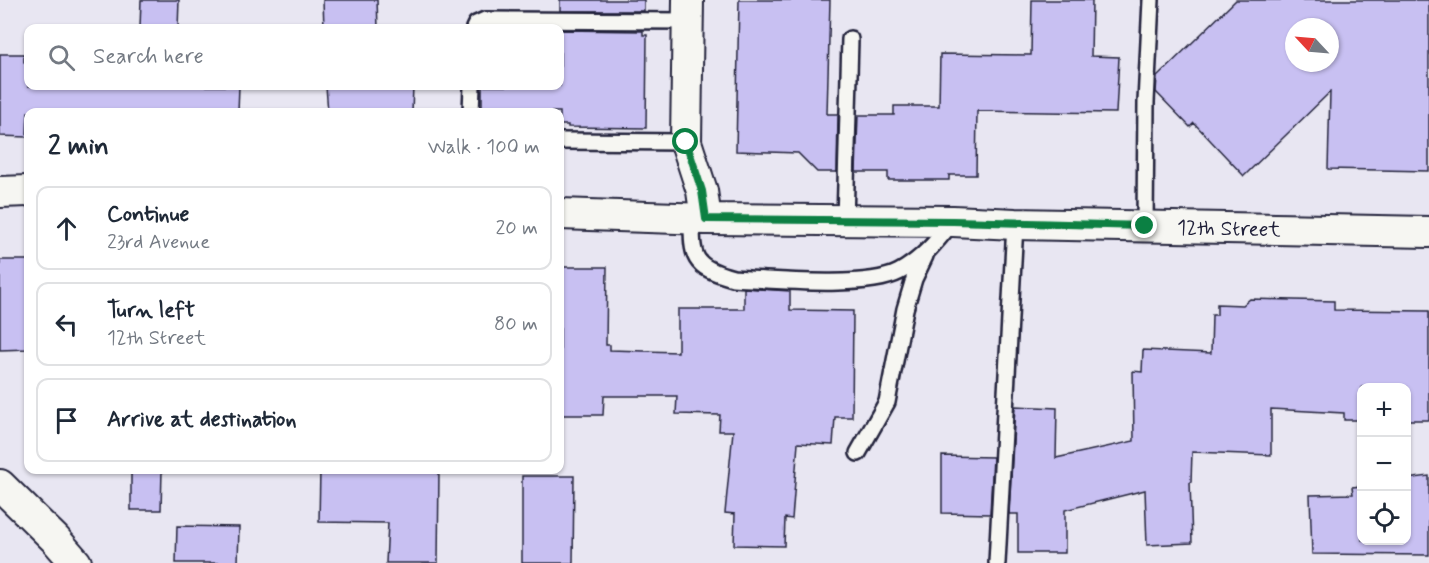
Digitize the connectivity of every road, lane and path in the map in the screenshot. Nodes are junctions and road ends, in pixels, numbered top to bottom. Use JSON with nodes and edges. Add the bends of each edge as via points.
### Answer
{"nodes":[{"id":1,"x":1151,"y":0,"type":"edge"},
{"id":2,"x":688,"y":10,"type":"edge"},
{"id":3,"x":476,"y":24,"type":"edge"},
{"id":4,"x":849,"y":39,"type":"dead end"},
{"id":5,"x":472,"y":90,"type":"edge"},
{"id":6,"x":471,"y":108,"type":"edge"},
{"id":7,"x":564,"y":141,"type":"edge"},
{"id":8,"x":686,"y":142,"type":"junction"},
{"id":9,"x":24,"y":191,"type":"edge"},
{"id":10,"x":0,"y":192,"type":"edge"},
{"id":11,"x":564,"y":214,"type":"edge"},
{"id":12,"x":699,"y":219,"type":"junction"},
{"id":13,"x":845,"y":221,"type":"junction"},
{"id":14,"x":953,"y":221,"type":"junction"},
{"id":15,"x":1015,"y":224,"type":"junction"},
{"id":16,"x":1145,"y":226,"type":"junction"},
{"id":17,"x":1429,"y":232,"type":"edge"},
{"id":18,"x":926,"y":254,"type":"junction"},
{"id":19,"x":858,"y":453,"type":"dead end"},
{"id":20,"x":0,"y":485,"type":"edge"},
{"id":21,"x":76,"y":563,"type":"edge"},
{"id":22,"x":997,"y":563,"type":"edge"}],
"edges":[{"from":1,"to":16,"type":"lane"},
{"from":2,"to":3,"type":"lane","via":[[485,20]]},
{"from":2,"to":8,"type":"street"},
{"from":4,"to":13,"type":"lane"},
{"from":5,"to":6,"type":"lane"},
{"from":7,"to":8,"type":"lane"},
{"from":8,"to":12,"type":"street","via":[[702,191]]},
{"from":9,"to":10,"type":"street"},
{"from":11,"to":12,"type":"street","name":"12th Street"},
{"from":12,"to":13,"type":"street","name":"12th Street"},
{"from":12,"to":18,"type":"lane","via":[[692,250],[707,268],[733,278],[864,280],[901,272]]},
{"from":13,"to":14,"type":"street","name":"12th Street"},
{"from":14,"to":15,"type":"street","name":"12th Street"},
{"from":14,"to":18,"type":"lane"},
{"from":15,"to":16,"type":"street","name":"12th Street"},
{"from":15,"to":22,"type":"lane"},
{"from":16,"to":17,"type":"street","name":"12th Street"},
{"from":18,"to":19,"type":"lane","via":[[905,309],[887,402]]},
{"from":20,"to":21,"type":"street"}]}
